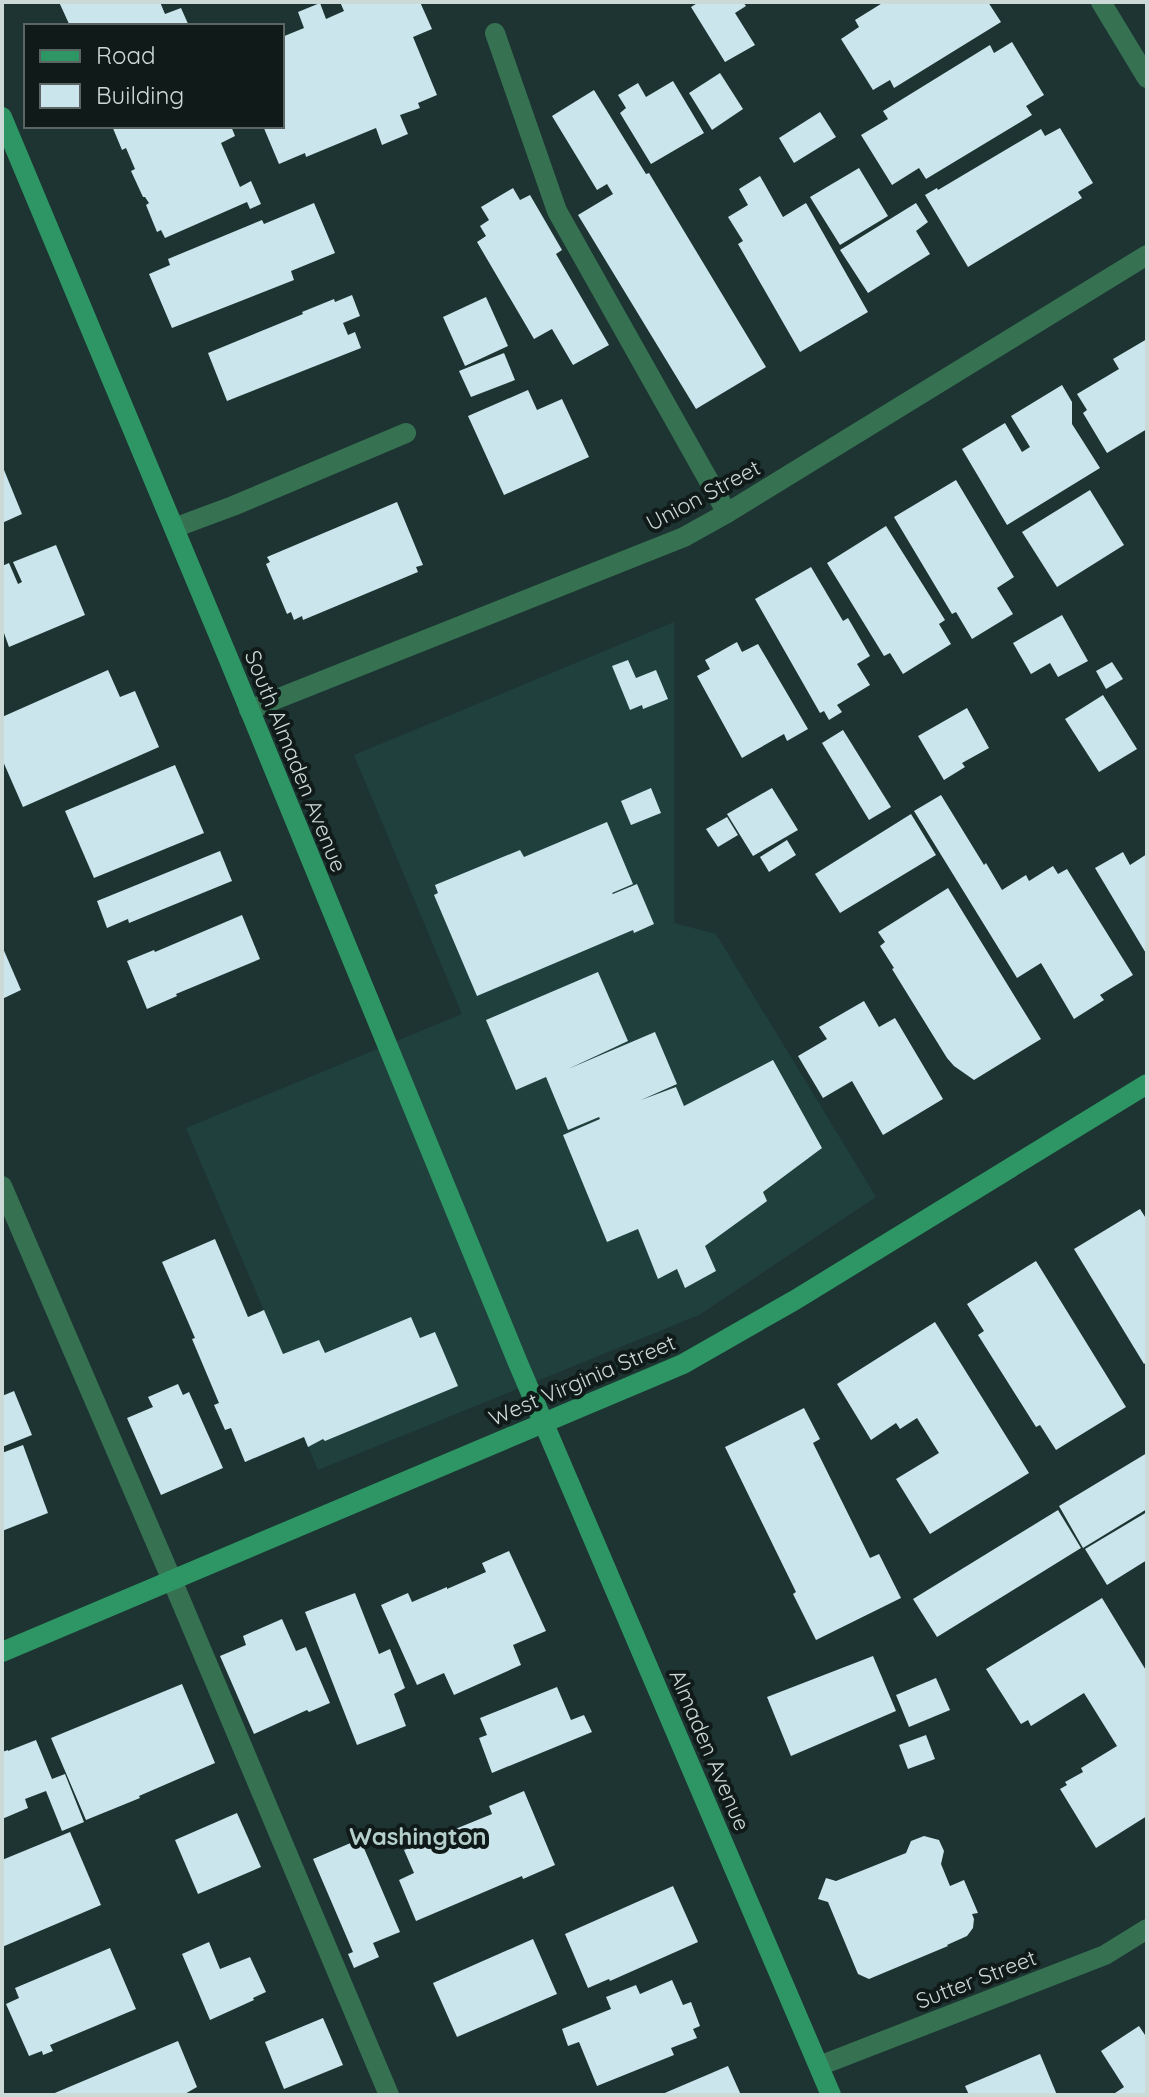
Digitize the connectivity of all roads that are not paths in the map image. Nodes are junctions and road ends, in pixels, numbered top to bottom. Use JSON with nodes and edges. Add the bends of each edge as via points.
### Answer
{"nodes":[{"id":1,"x":1101,"y":2,"type":"edge"},
{"id":2,"x":495,"y":33,"type":"dead end"},
{"id":3,"x":1147,"y":78,"type":"edge"},
{"id":4,"x":2,"y":117,"type":"edge"},
{"id":5,"x":1147,"y":255,"type":"edge"},
{"id":6,"x":406,"y":433,"type":"dead end"},
{"id":7,"x":727,"y":513,"type":"junction"},
{"id":8,"x":174,"y":528,"type":"junction"},
{"id":9,"x":249,"y":710,"type":"junction"},
{"id":10,"x":1147,"y":1084,"type":"edge"},
{"id":11,"x":2,"y":1186,"type":"edge"},
{"id":12,"x":544,"y":1423,"type":"junction"},
{"id":13,"x":172,"y":1580,"type":"junction"},
{"id":14,"x":2,"y":1652,"type":"edge"},
{"id":15,"x":1147,"y":1929,"type":"edge"},
{"id":16,"x":819,"y":2066,"type":"junction"},
{"id":17,"x":389,"y":2095,"type":"edge"},
{"id":18,"x":831,"y":2095,"type":"edge"}],
"edges":[{"from":1,"to":3,"type":"street"},
{"from":2,"to":7,"type":"street","via":[[557,211]]},
{"from":4,"to":8,"type":"main road","name":"South Almaden Avenue"},
{"from":5,"to":7,"type":"street","name":"Union Street"},
{"from":6,"to":8,"type":"street"},
{"from":7,"to":9,"type":"street","name":"Union Street","via":[[684,537]]},
{"from":8,"to":9,"type":"main road","name":"South Almaden Avenue"},
{"from":9,"to":12,"type":"main road","name":"South Almaden Avenue"},
{"from":10,"to":12,"type":"main road","name":"West Virginia Street","via":[[695,1357]]},
{"from":11,"to":13,"type":"street"},
{"from":12,"to":13,"type":"main road","name":"West Virginia Street"},
{"from":12,"to":16,"type":"main road","name":"Almaden Avenue"},
{"from":13,"to":14,"type":"main road","name":"West Virginia Street"},
{"from":13,"to":17,"type":"street"},
{"from":15,"to":16,"type":"street","name":"Sutter Street","via":[[1105,1955]]},
{"from":16,"to":18,"type":"main road","name":"Almaden Avenue"}]}
